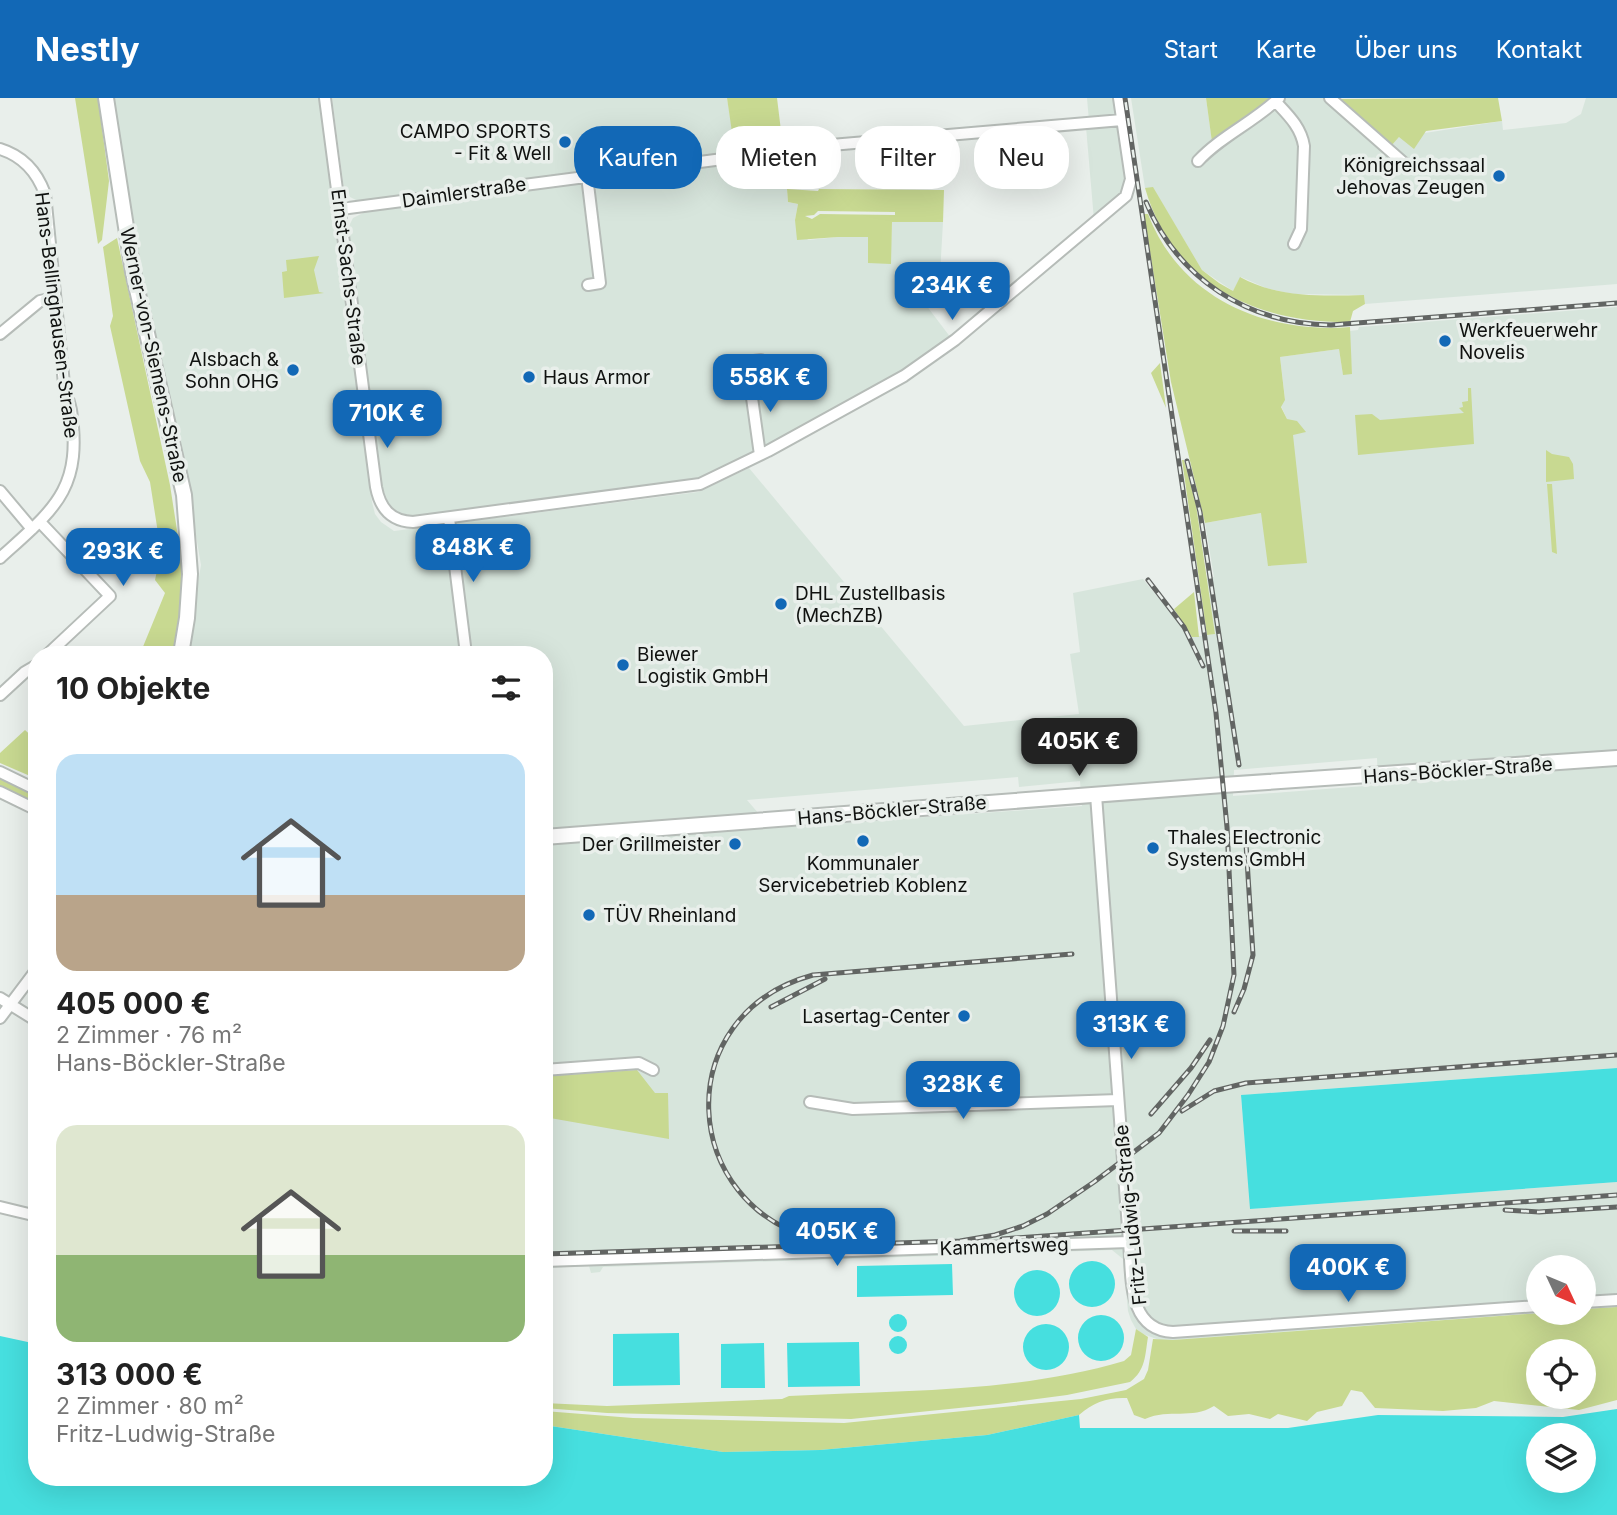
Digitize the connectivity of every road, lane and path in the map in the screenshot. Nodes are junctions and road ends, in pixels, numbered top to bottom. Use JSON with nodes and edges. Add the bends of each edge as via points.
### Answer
{"nodes":[{"id":1,"x":106,"y":98,"type":"edge"},
{"id":2,"x":325,"y":98,"type":"edge"},
{"id":3,"x":1119,"y":98,"type":"edge"},
{"id":4,"x":1330,"y":98,"type":"edge"},
{"id":5,"x":1277,"y":100,"type":"edge"},
{"id":6,"x":1122,"y":120,"type":"junction"},
{"id":7,"x":841,"y":144,"type":"edge"},
{"id":8,"x":0,"y":149,"type":"edge"},
{"id":9,"x":1198,"y":161,"type":"dead end"},
{"id":10,"x":1405,"y":164,"type":"dead end"},
{"id":11,"x":574,"y":178,"type":"edge"},
{"id":12,"x":589,"y":189,"type":"edge"},
{"id":13,"x":341,"y":209,"type":"junction"},
{"id":14,"x":1294,"y":244,"type":"dead end"},
{"id":15,"x":588,"y":285,"type":"dead end"},
{"id":16,"x":54,"y":298,"type":"junction"},
{"id":17,"x":0,"y":334,"type":"edge"},
{"id":18,"x":761,"y":360,"type":"dead end"},
{"id":19,"x":760,"y":455,"type":"junction"},
{"id":20,"x":0,"y":491,"type":"edge"},
{"id":21,"x":449,"y":518,"type":"junction"},
{"id":22,"x":36,"y":525,"type":"junction"},
{"id":23,"x":0,"y":558,"type":"edge"},
{"id":24,"x":57,"y":646,"type":"edge"},
{"id":25,"x":182,"y":646,"type":"edge"},
{"id":26,"x":465,"y":646,"type":"edge"},
{"id":27,"x":28,"y":670,"type":"edge"},
{"id":28,"x":0,"y":695,"type":"edge"},
{"id":29,"x":1617,"y":758,"type":"edge"},
{"id":30,"x":0,"y":772,"type":"edge"},
{"id":31,"x":28,"y":786,"type":"edge"},
{"id":32,"x":0,"y":792,"type":"edge"},
{"id":33,"x":1096,"y":795,"type":"junction"},
{"id":34,"x":28,"y":806,"type":"edge"},
{"id":35,"x":553,"y":836,"type":"edge"},
{"id":36,"x":28,"y":981,"type":"edge"},
{"id":37,"x":0,"y":998,"type":"edge"},
{"id":38,"x":10,"y":1005,"type":"junction"},
{"id":39,"x":28,"y":1016,"type":"edge"},
{"id":40,"x":0,"y":1018,"type":"edge"},
{"id":41,"x":553,"y":1069,"type":"edge"},
{"id":42,"x":653,"y":1070,"type":"dead end"},
{"id":43,"x":1118,"y":1100,"type":"junction"},
{"id":44,"x":810,"y":1102,"type":"dead end"},
{"id":45,"x":0,"y":1207,"type":"edge"},
{"id":46,"x":28,"y":1214,"type":"edge"},
{"id":47,"x":1129,"y":1242,"type":"junction"},
{"id":48,"x":553,"y":1261,"type":"edge"},
{"id":49,"x":1617,"y":1300,"type":"edge"},
{"id":50,"x":1596,"y":1301,"type":"edge"},
{"id":51,"x":1526,"y":1307,"type":"edge"}],
"edges":[{"from":1,"to":25,"type":"main road","name":"Werner-von-Siemens-Straße","via":[[133,272],[184,495],[190,574]]},
{"from":2,"to":13,"type":"street","name":"Ernst-Sachs-Straße"},
{"from":3,"to":6,"type":"street","name":"Ernst-Sachs-Straße"},
{"from":4,"to":10,"type":"street"},
{"from":5,"to":9,"type":"street"},
{"from":5,"to":14,"type":"street","via":[[1302,135],[1304,146],[1301,229]]},
{"from":6,"to":7,"type":"street"},
{"from":6,"to":19,"type":"street","name":"Ernst-Sachs-Straße","via":[[1131,179],[1120,203],[928,359],[881,390]]},
{"from":8,"to":16,"type":"street","name":"Hans-Bellinghausen-Straße","via":[[30,167],[45,194]]},
{"from":11,"to":13,"type":"street","name":"Daimlerstraße"},
{"from":12,"to":15,"type":"street","via":[[600,283]]},
{"from":13,"to":21,"type":"street","name":"Ernst-Sachs-Straße","via":[[379,499],[388,514],[405,522]]},
{"from":16,"to":17,"type":"street","via":[[40,301]]},
{"from":16,"to":22,"type":"street","name":"Hans-Bellinghausen-Straße","via":[[74,460],[63,494]]},
{"from":18,"to":19,"type":"street","via":[[742,363]]},
{"from":19,"to":21,"type":"street","name":"Ernst-Sachs-Straße","via":[[700,484]]},
{"from":20,"to":22,"type":"street"},
{"from":21,"to":26,"type":"street"},
{"from":22,"to":23,"type":"street","name":"Hans-Bellinghausen-Straße"},
{"from":22,"to":24,"type":"street","via":[[110,596]]},
{"from":27,"to":28,"type":"street"},
{"from":29,"to":33,"type":"main road","name":"Hans-Böckler-Straße"},
{"from":30,"to":31,"type":"street"},
{"from":32,"to":34,"type":"street"},
{"from":33,"to":35,"type":"main road","name":"Hans-Böckler-Straße"},
{"from":33,"to":43,"type":"street","name":"Fritz-Ludwig-Straße"},
{"from":36,"to":38,"type":"street"},
{"from":37,"to":38,"type":"street"},
{"from":38,"to":39,"type":"street"},
{"from":38,"to":40,"type":"street"},
{"from":41,"to":42,"type":"street","via":[[639,1063]]},
{"from":43,"to":44,"type":"street","via":[[853,1109]]},
{"from":43,"to":47,"type":"street","name":"Fritz-Ludwig-Straße"},
{"from":45,"to":46,"type":"street"},
{"from":47,"to":48,"type":"street","name":"Kammertsweg"},
{"from":47,"to":51,"type":"street","name":"Fritz-Ludwig-Straße","via":[[1139,1313],[1144,1322],[1162,1332]]},
{"from":49,"to":50,"type":"street"}]}
